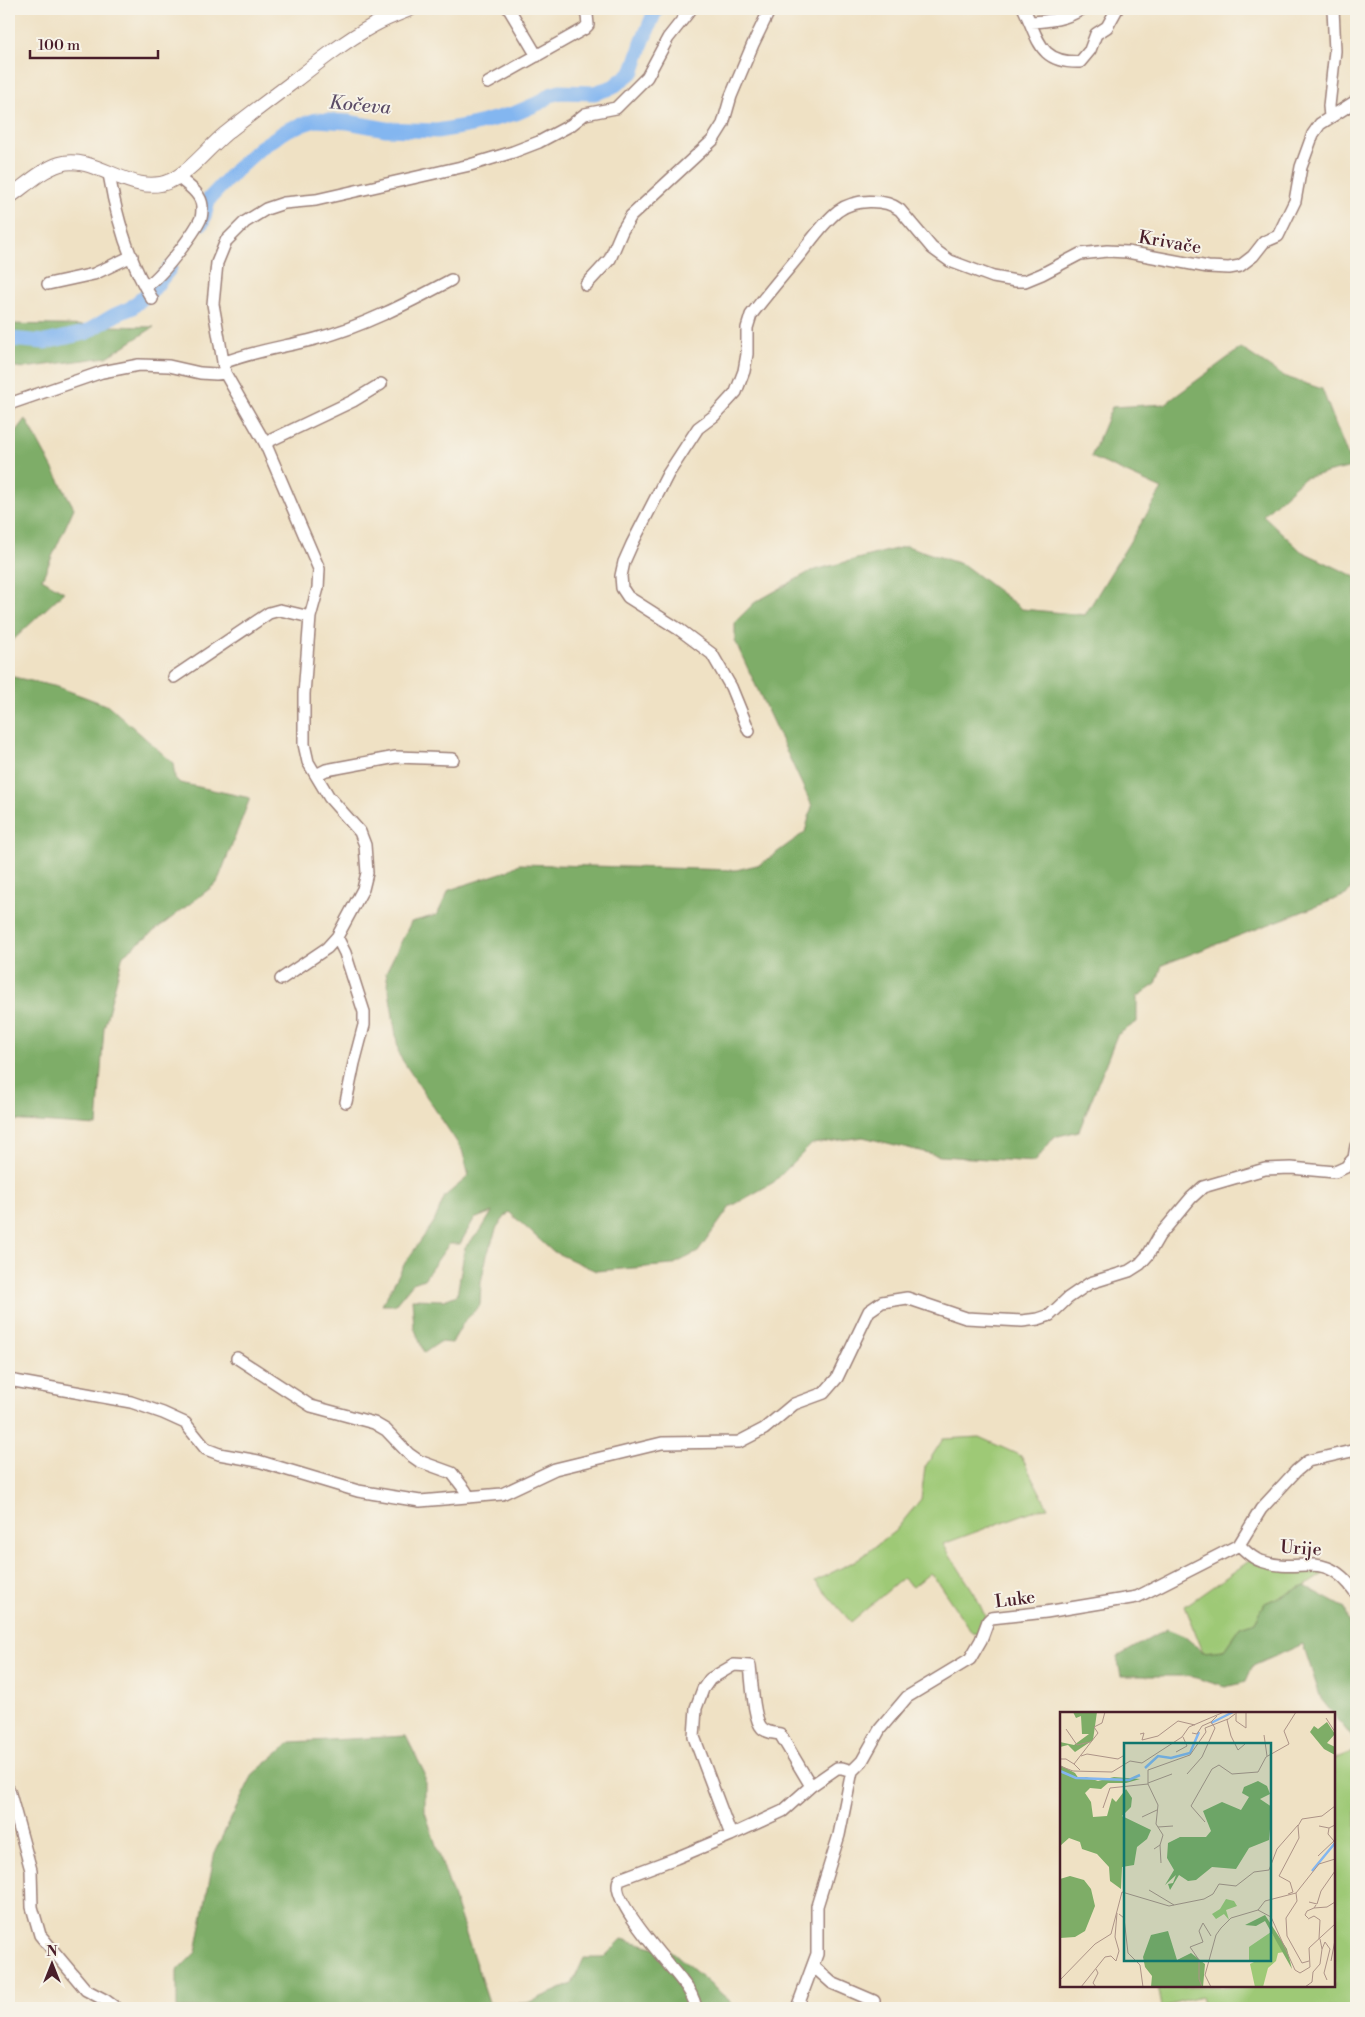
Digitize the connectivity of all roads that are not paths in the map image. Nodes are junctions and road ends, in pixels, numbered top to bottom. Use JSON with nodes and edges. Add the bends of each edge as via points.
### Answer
{"nodes":[{"id":1,"x":410,"y":9,"type":"edge"},
{"id":2,"x":509,"y":9,"type":"edge"},
{"id":3,"x":583,"y":9,"type":"edge"},
{"id":4,"x":691,"y":9,"type":"edge"},
{"id":5,"x":770,"y":9,"type":"edge"},
{"id":6,"x":1024,"y":9,"type":"edge"},
{"id":7,"x":1082,"y":9,"type":"edge"},
{"id":8,"x":1116,"y":9,"type":"edge"},
{"id":9,"x":1333,"y":9,"type":"edge"},
{"id":10,"x":1031,"y":22,"type":"junction"},
{"id":11,"x":537,"y":56,"type":"junction"},
{"id":12,"x":488,"y":83,"type":"dead end"},
{"id":13,"x":1356,"y":100,"type":"edge"},
{"id":14,"x":1330,"y":117,"type":"junction"},
{"id":15,"x":110,"y":174,"type":"junction"},
{"id":16,"x":178,"y":177,"type":"junction"},
{"id":17,"x":9,"y":197,"type":"edge"},
{"id":18,"x":132,"y":256,"type":"junction"},
{"id":19,"x":451,"y":280,"type":"dead end"},
{"id":20,"x":48,"y":284,"type":"dead end"},
{"id":21,"x":586,"y":285,"type":"dead end"},
{"id":22,"x":224,"y":368,"type":"junction"},
{"id":23,"x":380,"y":384,"type":"dead end"},
{"id":24,"x":9,"y":404,"type":"edge"},
{"id":25,"x":265,"y":443,"type":"junction"},
{"id":26,"x":310,"y":617,"type":"junction"},
{"id":27,"x":174,"y":677,"type":"dead end"},
{"id":28,"x":749,"y":731,"type":"dead end"},
{"id":29,"x":453,"y":759,"type":"dead end"},
{"id":30,"x":316,"y":775,"type":"junction"},
{"id":31,"x":336,"y":937,"type":"junction"},
{"id":32,"x":281,"y":979,"type":"dead end"},
{"id":33,"x":346,"y":1102,"type":"dead end"},
{"id":34,"x":1356,"y":1146,"type":"edge"},
{"id":35,"x":236,"y":1358,"type":"dead end"},
{"id":36,"x":9,"y":1380,"type":"edge"},
{"id":37,"x":1356,"y":1450,"type":"edge"},
{"id":38,"x":468,"y":1498,"type":"junction"},
{"id":39,"x":1239,"y":1545,"type":"junction"},
{"id":40,"x":1356,"y":1593,"type":"edge"},
{"id":41,"x":852,"y":1771,"type":"junction"},
{"id":42,"x":811,"y":1786,"type":"junction"},
{"id":43,"x":9,"y":1790,"type":"edge"},
{"id":44,"x":731,"y":1835,"type":"junction"},
{"id":45,"x":813,"y":1966,"type":"junction"},
{"id":46,"x":874,"y":2000,"type":"dead end"},
{"id":47,"x":116,"y":2008,"type":"edge"},
{"id":48,"x":696,"y":2008,"type":"edge"},
{"id":49,"x":797,"y":2008,"type":"edge"}],
"edges":[{"from":1,"to":16,"type":"main road","via":[[349,40],[224,135]]},
{"from":2,"to":11,"type":"street"},
{"from":3,"to":11,"type":"street","via":[[588,25],[584,30]]},
{"from":4,"to":22,"type":"street","via":[[668,38],[647,77],[616,108],[585,114],[539,142],[513,152],[316,200],[284,203],[245,222],[226,241],[217,263],[213,304]]},
{"from":5,"to":21,"type":"street","via":[[731,96],[723,124],[713,140],[631,216],[610,259]]},
{"from":6,"to":10,"type":"street"},
{"from":7,"to":10,"type":"street","via":[[1061,18]]},
{"from":8,"to":10,"type":"street","via":[[1107,27],[1096,34],[1090,50],[1080,62],[1060,61],[1043,50]]},
{"from":9,"to":14,"type":"street","via":[[1335,51]]},
{"from":11,"to":12,"type":"street"},
{"from":13,"to":14,"type":"street","name":"Krivače"},
{"from":14,"to":28,"type":"street","name":"Krivače","via":[[1313,134],[1301,167],[1295,200],[1278,236],[1264,242],[1240,266],[1208,267],[1107,251],[1080,254],[1025,281],[1005,280],[950,262],[932,248],[900,210],[886,202],[859,203],[839,210],[751,315],[744,371],[736,392],[698,428],[668,474],[624,562],[621,576],[622,588],[628,597],[712,654],[732,687]]},
{"from":15,"to":16,"type":"main road","via":[[151,185]]},
{"from":15,"to":17,"type":"main road","via":[[74,162],[60,164]]},
{"from":15,"to":18,"type":"street","via":[[117,214]]},
{"from":16,"to":18,"type":"street","via":[[200,200],[201,217],[151,284],[149,293]]},
{"from":18,"to":20,"type":"street","via":[[94,274]]},
{"from":19,"to":22,"type":"street","via":[[399,307],[343,330],[240,356]]},
{"from":22,"to":24,"type":"street","via":[[216,374],[139,365],[102,372]]},
{"from":22,"to":25,"type":"street"},
{"from":23,"to":25,"type":"street","via":[[353,401]]},
{"from":25,"to":26,"type":"street","via":[[319,569],[318,588]]},
{"from":26,"to":27,"type":"street","via":[[280,610],[268,613]]},
{"from":26,"to":30,"type":"street","via":[[302,720],[308,762]]},
{"from":29,"to":30,"type":"street","via":[[396,758],[326,770]]},
{"from":30,"to":31,"type":"street","via":[[360,832],[365,845],[363,889]]},
{"from":31,"to":32,"type":"street","via":[[327,948]]},
{"from":31,"to":33,"type":"street","via":[[345,953],[364,1012],[364,1025]]},
{"from":34,"to":38,"type":"street","via":[[1354,1158],[1335,1172],[1265,1169],[1204,1187],[1191,1198],[1140,1264],[1090,1283],[1050,1315],[1022,1321],[966,1318],[907,1298],[882,1302],[869,1311],[837,1378],[824,1393],[794,1404],[764,1429],[739,1442],[662,1443],[555,1469],[502,1494]]},
{"from":35,"to":38,"type":"street","via":[[311,1406],[374,1423],[386,1430],[419,1461],[452,1473]]},
{"from":36,"to":38,"type":"street","via":[[131,1402],[185,1423],[206,1449],[358,1491],[420,1500]]},
{"from":37,"to":39,"type":"street","via":[[1308,1461],[1261,1509]]},
{"from":39,"to":40,"type":"street","name":"Urije","via":[[1260,1561],[1324,1566],[1339,1572]]},
{"from":39,"to":41,"type":"street","name":"Luke","via":[[1136,1597],[991,1618],[970,1659],[907,1697],[880,1729],[862,1761]]},
{"from":41,"to":42,"type":"street","via":[[837,1768]]},
{"from":41,"to":45,"type":"street","name":"Luke","via":[[839,1835],[817,1906],[817,1954]]},
{"from":42,"to":44,"type":"street","via":[[783,1811]]},
{"from":42,"to":44,"type":"street","via":[[780,1734],[760,1727],[753,1702],[750,1666],[734,1665],[710,1679],[696,1708],[694,1737]]},
{"from":43,"to":47,"type":"street","via":[[32,1870],[32,1906],[40,1935],[86,1990]]},
{"from":44,"to":48,"type":"street","via":[[618,1882],[618,1892],[628,1913],[684,1982]]},
{"from":45,"to":46,"type":"street","via":[[832,1983]]},
{"from":45,"to":49,"type":"street","name":"Luke"}]}
